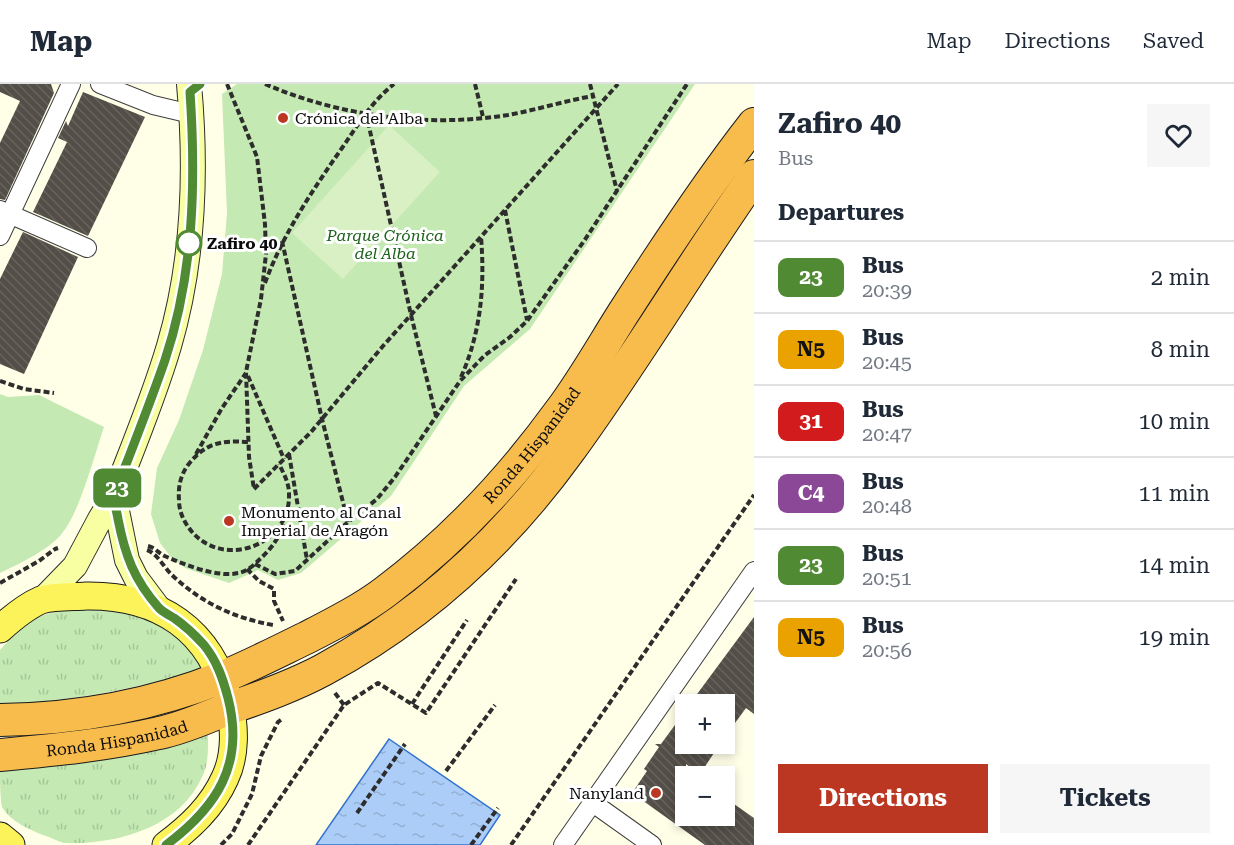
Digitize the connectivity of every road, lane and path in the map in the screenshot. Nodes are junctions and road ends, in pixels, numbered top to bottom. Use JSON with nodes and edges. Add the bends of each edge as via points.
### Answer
{"nodes":[{"id":1,"x":71,"y":84,"type":"edge"},
{"id":2,"x":100,"y":84,"type":"edge"},
{"id":3,"x":227,"y":84,"type":"edge"},
{"id":4,"x":265,"y":84,"type":"edge"},
{"id":5,"x":394,"y":84,"type":"edge"},
{"id":6,"x":475,"y":84,"type":"edge"},
{"id":7,"x":590,"y":84,"type":"edge"},
{"id":8,"x":618,"y":84,"type":"edge"},
{"id":9,"x":687,"y":84,"type":"edge"},
{"id":10,"x":192,"y":93,"type":"edge"},
{"id":11,"x":593,"y":96,"type":"junction"},
{"id":12,"x":597,"y":109,"type":"junction"},
{"id":13,"x":366,"y":113,"type":"junction"},
{"id":14,"x":483,"y":117,"type":"junction"},
{"id":15,"x":754,"y":124,"type":"edge"},
{"id":16,"x":754,"y":176,"type":"edge"},
{"id":17,"x":617,"y":190,"type":"junction"},
{"id":18,"x":505,"y":210,"type":"junction"},
{"id":19,"x":5,"y":212,"type":"edge"},
{"id":20,"x":0,"y":236,"type":"edge"},
{"id":21,"x":481,"y":237,"type":"junction"},
{"id":22,"x":282,"y":241,"type":"junction"},
{"id":23,"x":87,"y":248,"type":"dead end"},
{"id":24,"x":262,"y":290,"type":"junction"},
{"id":25,"x":411,"y":315,"type":"junction"},
{"id":26,"x":527,"y":321,"type":"junction"},
{"id":27,"x":246,"y":372,"type":"junction"},
{"id":28,"x":0,"y":381,"type":"edge"},
{"id":29,"x":460,"y":381,"type":"junction"},
{"id":30,"x":54,"y":393,"type":"dead end"},
{"id":31,"x":437,"y":416,"type":"junction"},
{"id":32,"x":322,"y":419,"type":"junction"},
{"id":33,"x":248,"y":442,"type":"junction"},
{"id":34,"x":289,"y":454,"type":"junction"},
{"id":35,"x":195,"y":455,"type":"junction"},
{"id":36,"x":284,"y":459,"type":"junction"},
{"id":37,"x":279,"y":464,"type":"junction"},
{"id":38,"x":754,"y":495,"type":"edge"},
{"id":39,"x":114,"y":496,"type":"junction"},
{"id":40,"x":287,"y":512,"type":"junction"},
{"id":41,"x":348,"y":522,"type":"junction"},
{"id":42,"x":144,"y":545,"type":"dead end"},
{"id":43,"x":308,"y":561,"type":"junction"},
{"id":44,"x":255,"y":564,"type":"junction"},
{"id":45,"x":247,"y":569,"type":"junction"},
{"id":46,"x":754,"y":571,"type":"edge"},
{"id":47,"x":516,"y":579,"type":"dead end"},
{"id":48,"x":42,"y":600,"type":"junction"},
{"id":49,"x":160,"y":610,"type":"junction"},
{"id":50,"x":467,"y":620,"type":"dead end"},
{"id":51,"x":285,"y":625,"type":"dead end"},
{"id":52,"x":0,"y":629,"type":"edge"},
{"id":53,"x":222,"y":677,"type":"junction"},
{"id":54,"x":412,"y":704,"type":"junction"},
{"id":55,"x":495,"y":705,"type":"dead end"},
{"id":56,"x":231,"y":708,"type":"junction"},
{"id":57,"x":287,"y":717,"type":"dead end"},
{"id":58,"x":0,"y":720,"type":"edge"},
{"id":59,"x":405,"y":744,"type":"dead end"},
{"id":60,"x":0,"y":755,"type":"edge"},
{"id":61,"x":446,"y":771,"type":"dead end"},
{"id":62,"x":593,"y":803,"type":"junction"},
{"id":63,"x":498,"y":808,"type":"dead end"},
{"id":64,"x":357,"y":813,"type":"dead end"},
{"id":65,"x":0,"y":836,"type":"edge"},
{"id":66,"x":11,"y":845,"type":"edge"},
{"id":67,"x":166,"y":845,"type":"edge"},
{"id":68,"x":221,"y":845,"type":"edge"},
{"id":69,"x":248,"y":845,"type":"edge"},
{"id":70,"x":471,"y":845,"type":"edge"},
{"id":71,"x":511,"y":845,"type":"edge"},
{"id":72,"x":563,"y":845,"type":"edge"},
{"id":73,"x":652,"y":845,"type":"edge"}],
"edges":[{"from":1,"to":19,"type":"street"},
{"from":2,"to":10,"type":"street","via":[[153,105]]},
{"from":3,"to":24,"type":"path","via":[[257,157],[266,254]]},
{"from":4,"to":13,"type":"path","via":[[295,97]]},
{"from":5,"to":13,"type":"path"},
{"from":6,"to":14,"type":"path"},
{"from":7,"to":11,"type":"path"},
{"from":8,"to":12,"type":"path"},
{"from":9,"to":17,"type":"path"},
{"from":10,"to":39,"type":"street","via":[[193,201],[183,289],[162,369]]},
{"from":11,"to":12,"type":"path"},
{"from":11,"to":14,"type":"path"},
{"from":12,"to":17,"type":"path"},
{"from":12,"to":18,"type":"path"},
{"from":13,"to":14,"type":"path","via":[[449,121]]},
{"from":13,"to":22,"type":"path"},
{"from":13,"to":25,"type":"path"},
{"from":15,"to":53,"type":"highway","name":"Ronda Hispanidad","via":[[676,231],[562,409],[477,512],[383,594],[339,621]]},
{"from":16,"to":56,"type":"highway","name":"Ronda Hispanidad","via":[[568,453],[480,556],[417,610],[358,650],[321,671]]},
{"from":17,"to":26,"type":"path"},
{"from":18,"to":21,"type":"path"},
{"from":18,"to":26,"type":"path"},
{"from":19,"to":20,"type":"street"},
{"from":19,"to":23,"type":"street"},
{"from":21,"to":25,"type":"path"},
{"from":21,"to":29,"type":"path","via":[[482,299],[472,353]]},
{"from":22,"to":24,"type":"path"},
{"from":22,"to":32,"type":"path"},
{"from":24,"to":27,"type":"path"},
{"from":25,"to":31,"type":"path"},
{"from":25,"to":32,"type":"path"},
{"from":26,"to":29,"type":"path","via":[[484,355]]},
{"from":27,"to":33,"type":"path"},
{"from":27,"to":35,"type":"path"},
{"from":27,"to":36,"type":"path"},
{"from":28,"to":30,"type":"path"},
{"from":29,"to":31,"type":"path"},
{"from":31,"to":41,"type":"path","via":[[377,499]]},
{"from":32,"to":34,"type":"path"},
{"from":32,"to":41,"type":"path"},
{"from":33,"to":35,"type":"path","via":[[229,440]]},
{"from":33,"to":37,"type":"path","via":[[254,489]]},
{"from":34,"to":36,"type":"path"},
{"from":34,"to":43,"type":"path"},
{"from":35,"to":40,"type":"path","via":[[178,488],[179,508],[186,525],[199,539],[216,549],[254,548],[280,527]]},
{"from":36,"to":37,"type":"path"},
{"from":37,"to":40,"type":"path","via":[[287,479]]},
{"from":38,"to":71,"type":"path"},
{"from":39,"to":48,"type":"street","via":[[75,566]]},
{"from":39,"to":49,"type":"street","via":[[127,560]]},
{"from":40,"to":44,"type":"path","via":[[280,536]]},
{"from":41,"to":43,"type":"path"},
{"from":42,"to":45,"type":"path","via":[[168,558],[220,574]]},
{"from":43,"to":44,"type":"path","via":[[284,574]]},
{"from":44,"to":45,"type":"path"},
{"from":45,"to":51,"type":"path","via":[[274,589],[274,601]]},
{"from":46,"to":62,"type":"street"},
{"from":47,"to":54,"type":"path","via":[[426,713]]},
{"from":48,"to":49,"type":"main road","via":[[105,596]]},
{"from":48,"to":52,"type":"main road"},
{"from":49,"to":53,"type":"main road","via":[[204,646]]},
{"from":50,"to":54,"type":"path"},
{"from":53,"to":56,"type":"main road"},
{"from":53,"to":58,"type":"highway","name":"Ronda Hispanidad","via":[[149,701],[105,710]]},
{"from":54,"to":69,"type":"path","via":[[378,683],[344,705]]},
{"from":55,"to":61,"type":"path"},
{"from":56,"to":60,"type":"highway","name":"Ronda Hispanidad","via":[[161,733],[74,749]]},
{"from":56,"to":67,"type":"main road","via":[[232,757],[226,777],[208,807]]},
{"from":57,"to":68,"type":"path","via":[[278,722],[261,756],[252,794],[232,834]]},
{"from":59,"to":64,"type":"path"},
{"from":62,"to":72,"type":"street"},
{"from":62,"to":73,"type":"street"},
{"from":63,"to":70,"type":"path"},
{"from":65,"to":66,"type":"main road"}]}
